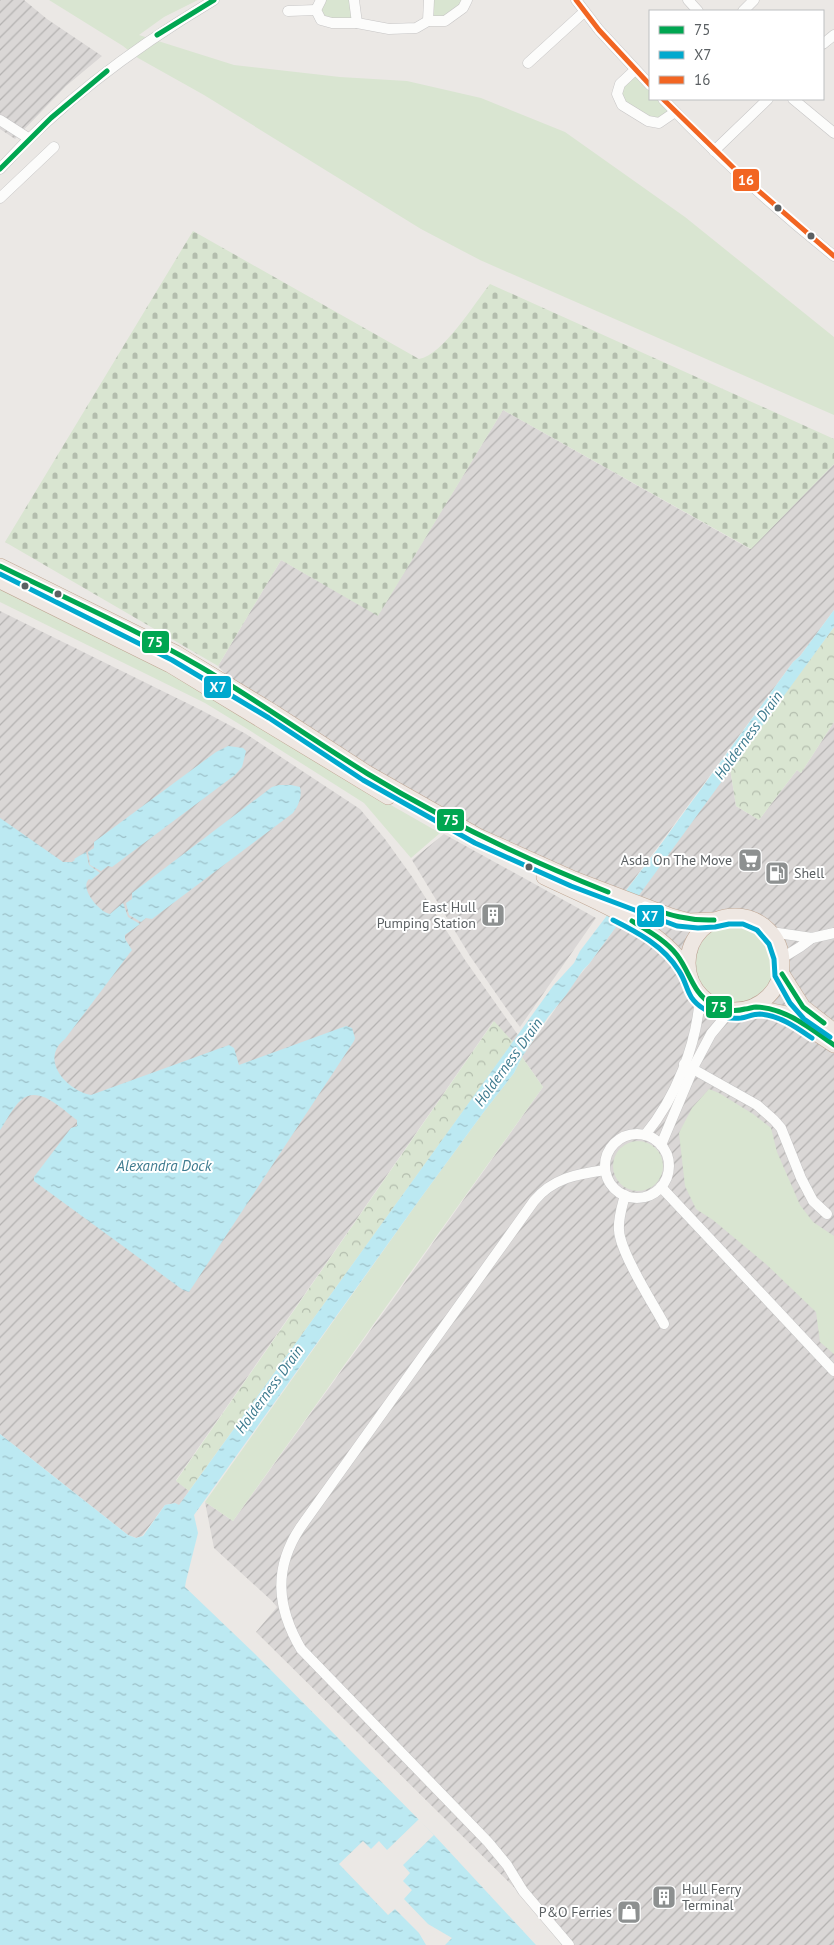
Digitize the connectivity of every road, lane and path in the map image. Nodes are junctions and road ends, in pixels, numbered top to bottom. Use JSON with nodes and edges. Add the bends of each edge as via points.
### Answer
{"nodes":[{"id":1,"x":214,"y":0,"type":"edge"},
{"id":2,"x":321,"y":0,"type":"edge"},
{"id":3,"x":354,"y":0,"type":"edge"},
{"id":4,"x":429,"y":0,"type":"edge"},
{"id":5,"x":467,"y":0,"type":"edge"},
{"id":6,"x":576,"y":0,"type":"edge"},
{"id":7,"x":688,"y":0,"type":"edge"},
{"id":8,"x":754,"y":0,"type":"edge"},
{"id":9,"x":316,"y":10,"type":"junction"},
{"id":10,"x":697,"y":10,"type":"edge"},
{"id":11,"x":744,"y":10,"type":"edge"},
{"id":12,"x":288,"y":11,"type":"dead end"},
{"id":13,"x":584,"y":12,"type":"junction"},
{"id":14,"x":428,"y":21,"type":"junction"},
{"id":15,"x":358,"y":23,"type":"junction"},
{"id":16,"x":834,"y":35,"type":"edge"},
{"id":17,"x":824,"y":43,"type":"edge"},
{"id":18,"x":528,"y":63,"type":"dead end"},
{"id":19,"x":635,"y":70,"type":"junction"},
{"id":20,"x":649,"y":84,"type":"edge"},
{"id":21,"x":664,"y":100,"type":"edge"},
{"id":22,"x":767,"y":100,"type":"edge"},
{"id":23,"x":794,"y":100,"type":"edge"},
{"id":24,"x":675,"y":112,"type":"junction"},
{"id":25,"x":0,"y":120,"type":"edge"},
{"id":26,"x":834,"y":133,"type":"edge"},
{"id":27,"x":28,"y":138,"type":"junction"},
{"id":28,"x":54,"y":147,"type":"dead end"},
{"id":29,"x":714,"y":151,"type":"junction"},
{"id":30,"x":0,"y":169,"type":"edge"},
{"id":31,"x":0,"y":198,"type":"edge"},
{"id":32,"x":834,"y":256,"type":"edge"},
{"id":33,"x":0,"y":566,"type":"edge"},
{"id":34,"x":0,"y":580,"type":"edge"},
{"id":35,"x":606,"y":899,"type":"junction"},
{"id":36,"x":714,"y":920,"type":"junction"},
{"id":37,"x":771,"y":932,"type":"junction"},
{"id":38,"x":834,"y":932,"type":"edge"},
{"id":39,"x":812,"y":938,"type":"junction"},
{"id":40,"x":782,"y":958,"type":"junction"},
{"id":41,"x":687,"y":968,"type":"junction"},
{"id":42,"x":782,"y":974,"type":"junction"},
{"id":43,"x":700,"y":996,"type":"junction"},
{"id":44,"x":753,"y":1007,"type":"junction"},
{"id":45,"x":730,"y":1010,"type":"junction"},
{"id":46,"x":834,"y":1031,"type":"edge"},
{"id":47,"x":834,"y":1045,"type":"edge"},
{"id":48,"x":689,"y":1066,"type":"junction"},
{"id":49,"x":646,"y":1135,"type":"junction"},
{"id":50,"x":661,"y":1145,"type":"junction"},
{"id":51,"x":605,"y":1170,"type":"junction"},
{"id":52,"x":661,"y":1187,"type":"junction"},
{"id":53,"x":625,"y":1196,"type":"junction"},
{"id":54,"x":827,"y":1214,"type":"dead end"},
{"id":55,"x":664,"y":1324,"type":"dead end"},
{"id":56,"x":834,"y":1371,"type":"edge"},
{"id":57,"x":569,"y":1945,"type":"edge"}],
"edges":[{"from":1,"to":27,"type":"street","via":[[157,34],[70,100]]},
{"from":2,"to":9,"type":"street"},
{"from":3,"to":15,"type":"street"},
{"from":4,"to":14,"type":"street"},
{"from":5,"to":14,"type":"street","via":[[463,8],[445,22]]},
{"from":6,"to":13,"type":"street"},
{"from":7,"to":10,"type":"street"},
{"from":8,"to":11,"type":"street"},
{"from":9,"to":12,"type":"street"},
{"from":9,"to":15,"type":"street","via":[[321,20]]},
{"from":13,"to":18,"type":"street"},
{"from":13,"to":19,"type":"street"},
{"from":14,"to":15,"type":"street","via":[[416,28],[389,29]]},
{"from":16,"to":17,"type":"street"},
{"from":19,"to":20,"type":"street"},
{"from":19,"to":24,"type":"street","via":[[620,84],[617,94],[622,105],[648,121],[659,123]]},
{"from":21,"to":24,"type":"street"},
{"from":22,"to":29,"type":"street"},
{"from":23,"to":26,"type":"street"},
{"from":24,"to":29,"type":"street"},
{"from":25,"to":27,"type":"street"},
{"from":27,"to":30,"type":"street"},
{"from":28,"to":31,"type":"street"},
{"from":29,"to":32,"type":"street"},
{"from":33,"to":35,"type":"highway","via":[[176,653],[367,773],[478,836],[574,879]]},
{"from":34,"to":35,"type":"highway","via":[[170,665],[362,782],[471,843]]},
{"from":35,"to":36,"type":"highway","via":[[645,906],[679,919]]},
{"from":35,"to":41,"type":"highway","via":[[669,947]]},
{"from":36,"to":37,"type":"highway","via":[[745,916]]},
{"from":36,"to":41,"type":"highway","via":[[693,939]]},
{"from":37,"to":39,"type":"street"},
{"from":37,"to":40,"type":"highway"},
{"from":38,"to":39,"type":"street"},
{"from":39,"to":40,"type":"street"},
{"from":40,"to":42,"type":"highway"},
{"from":41,"to":43,"type":"highway","via":[[691,983]]},
{"from":42,"to":44,"type":"highway","via":[[765,1000]]},
{"from":42,"to":46,"type":"highway","via":[[803,1007]]},
{"from":43,"to":45,"type":"highway","via":[[714,1006]]},
{"from":43,"to":48,"type":"street"},
{"from":44,"to":45,"type":"highway"},
{"from":44,"to":47,"type":"highway","via":[[787,1014]]},
{"from":45,"to":48,"type":"street"},
{"from":48,"to":49,"type":"street"},
{"from":48,"to":50,"type":"street"},
{"from":48,"to":54,"type":"street","via":[[757,1105],[774,1120],[781,1128],[813,1201]]},
{"from":49,"to":50,"type":"street"},
{"from":49,"to":51,"type":"street","via":[[625,1136],[616,1142],[607,1155]]},
{"from":50,"to":52,"type":"street","via":[[669,1166]]},
{"from":51,"to":53,"type":"street","via":[[612,1185]]},
{"from":51,"to":57,"type":"street","via":[[567,1177],[534,1201],[292,1540],[284,1563],[281,1588],[290,1628],[301,1649],[488,1842],[524,1892]]},
{"from":52,"to":53,"type":"street","via":[[644,1197]]},
{"from":52,"to":56,"type":"street"},
{"from":53,"to":55,"type":"street","via":[[619,1230],[623,1248]]}]}
